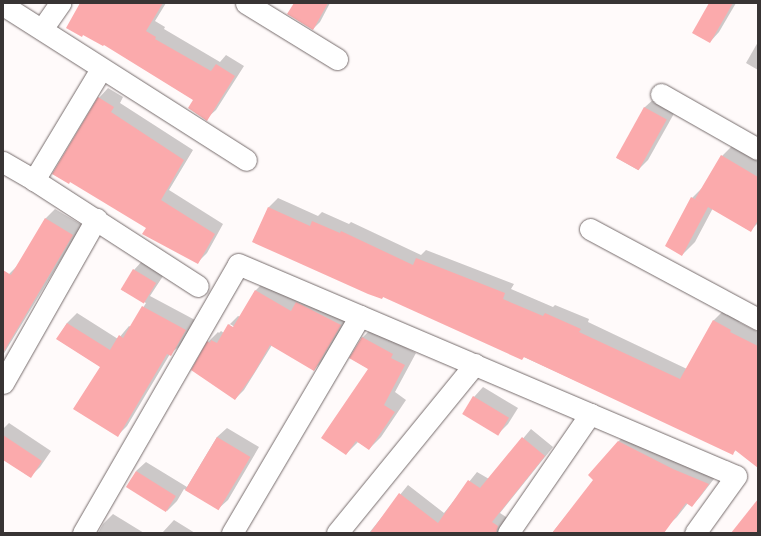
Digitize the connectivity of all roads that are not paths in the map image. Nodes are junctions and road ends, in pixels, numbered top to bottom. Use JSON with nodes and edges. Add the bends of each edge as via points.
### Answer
{"nodes":[{"id":1,"x":60,"y":3,"type":"edge"},
{"id":2,"x":246,"y":3,"type":"edge"},
{"id":3,"x":3,"y":5,"type":"edge"},
{"id":4,"x":42,"y":29,"type":"junction"},
{"id":5,"x":337,"y":59,"type":"dead end"},
{"id":6,"x":101,"y":69,"type":"junction"},
{"id":7,"x":661,"y":94,"type":"dead end"},
{"id":8,"x":758,"y":149,"type":"edge"},
{"id":9,"x":246,"y":160,"type":"dead end"},
{"id":10,"x":3,"y":162,"type":"edge"},
{"id":11,"x":34,"y":180,"type":"junction"},
{"id":12,"x":96,"y":220,"type":"junction"},
{"id":13,"x":590,"y":229,"type":"dead end"},
{"id":14,"x":198,"y":286,"type":"dead end"},
{"id":15,"x":360,"y":316,"type":"junction"},
{"id":16,"x":758,"y":319,"type":"edge"},
{"id":17,"x":475,"y":364,"type":"junction"},
{"id":18,"x":3,"y":383,"type":"edge"},
{"id":19,"x":590,"y":414,"type":"junction"},
{"id":20,"x":83,"y":533,"type":"edge"},
{"id":21,"x":232,"y":533,"type":"edge"},
{"id":22,"x":337,"y":533,"type":"edge"},
{"id":23,"x":508,"y":533,"type":"edge"},
{"id":24,"x":695,"y":533,"type":"edge"}],
"edges":[{"from":1,"to":4,"type":"street"},
{"from":2,"to":5,"type":"street"},
{"from":3,"to":4,"type":"street"},
{"from":4,"to":6,"type":"street"},
{"from":6,"to":9,"type":"street"},
{"from":6,"to":11,"type":"street"},
{"from":7,"to":8,"type":"street"},
{"from":10,"to":11,"type":"street"},
{"from":11,"to":12,"type":"street"},
{"from":12,"to":14,"type":"street"},
{"from":12,"to":18,"type":"street"},
{"from":13,"to":16,"type":"street"},
{"from":15,"to":17,"type":"street"},
{"from":15,"to":20,"type":"street","via":[[238,264]]},
{"from":15,"to":21,"type":"street"},
{"from":17,"to":19,"type":"street"},
{"from":17,"to":22,"type":"street"},
{"from":19,"to":23,"type":"street"},
{"from":19,"to":24,"type":"street","via":[[736,476]]}]}
